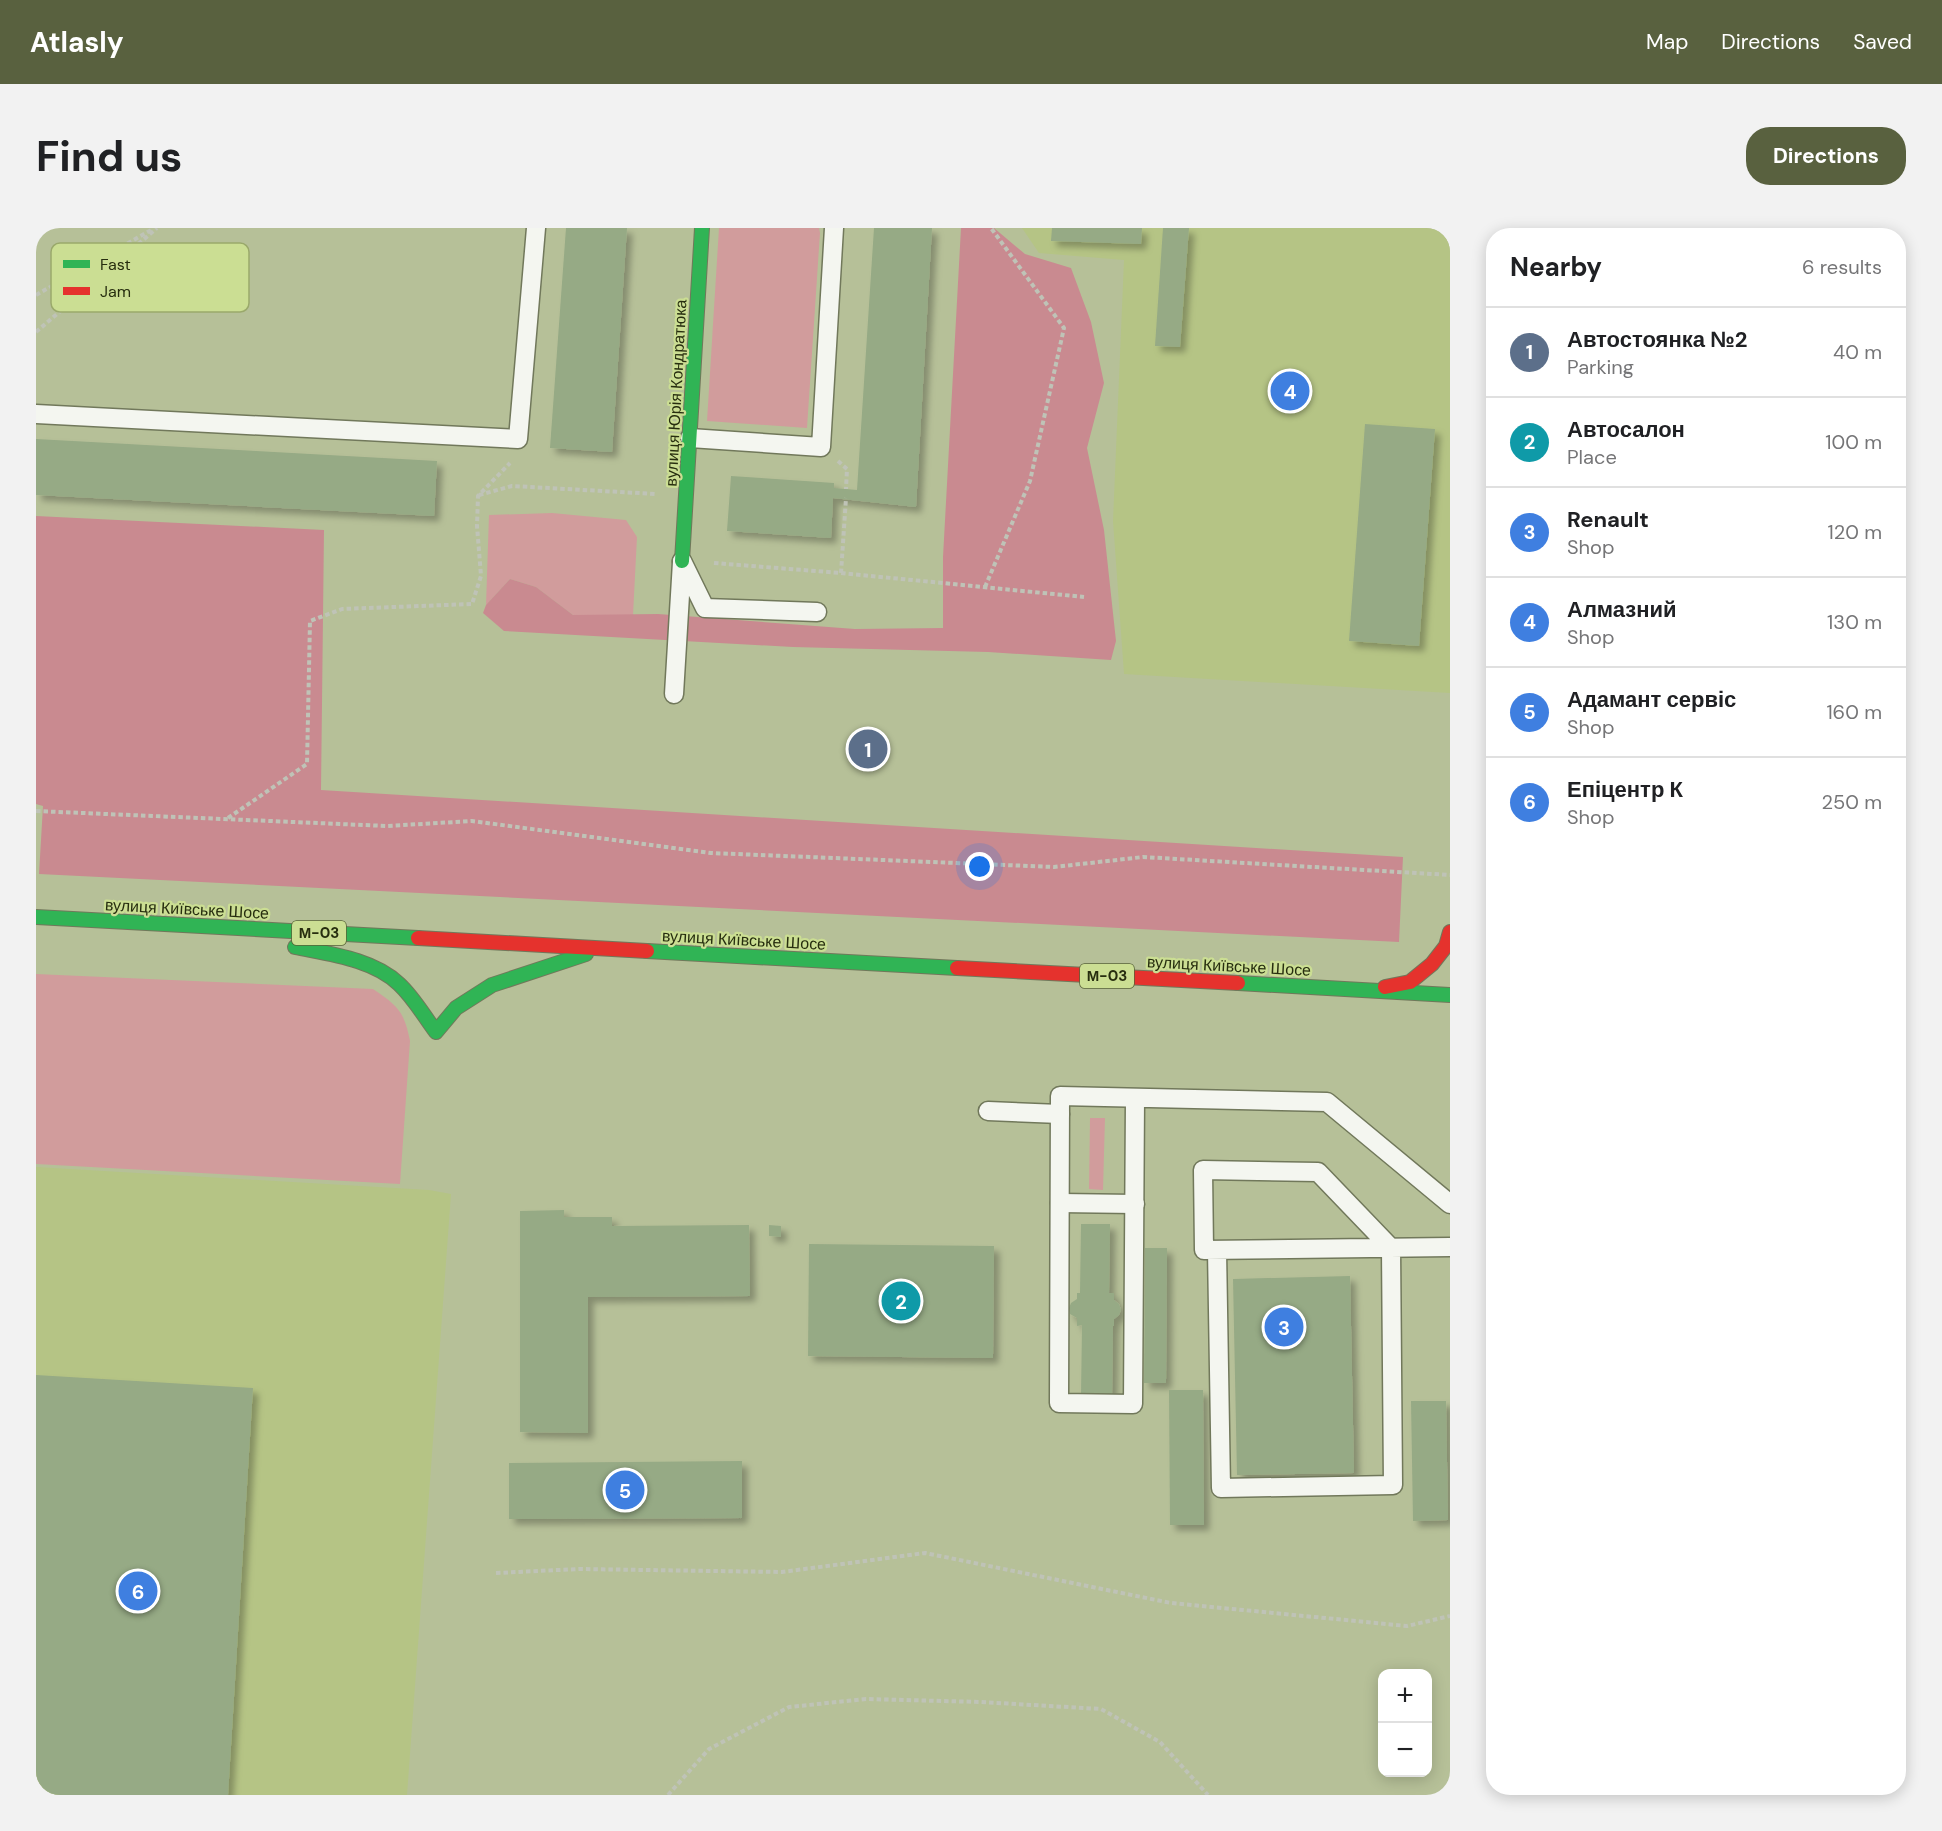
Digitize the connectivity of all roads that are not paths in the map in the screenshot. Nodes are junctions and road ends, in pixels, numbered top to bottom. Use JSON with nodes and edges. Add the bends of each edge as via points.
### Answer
{"nodes":[{"id":1,"x":536,"y":228,"type":"edge"},
{"id":2,"x":702,"y":228,"type":"edge"},
{"id":3,"x":834,"y":228,"type":"edge"},
{"id":4,"x":36,"y":414,"type":"edge"},
{"id":5,"x":690,"y":438,"type":"junction"},
{"id":6,"x":682,"y":561,"type":"junction"},
{"id":7,"x":817,"y":612,"type":"dead end"},
{"id":8,"x":674,"y":694,"type":"dead end"},
{"id":9,"x":36,"y":918,"type":"edge"},
{"id":10,"x":198,"y":926,"type":"junction"},
{"id":11,"x":1450,"y":932,"type":"edge"},
{"id":12,"x":602,"y":948,"type":"junction"},
{"id":13,"x":1369,"y":990,"type":"junction"},
{"id":14,"x":1450,"y":995,"type":"edge"},
{"id":15,"x":1135,"y":1099,"type":"junction"},
{"id":16,"x":988,"y":1111,"type":"dead end"},
{"id":17,"x":1060,"y":1114,"type":"junction"},
{"id":18,"x":1060,"y":1203,"type":"junction"},
{"id":19,"x":1135,"y":1204,"type":"junction"},
{"id":20,"x":1450,"y":1204,"type":"edge"},
{"id":21,"x":1450,"y":1247,"type":"edge"},
{"id":22,"x":1391,"y":1248,"type":"junction"},
{"id":23,"x":1217,"y":1250,"type":"junction"}],
"edges":[{"from":1,"to":4,"type":"lane","via":[[518,439]]},
{"from":2,"to":5,"type":"main road","name":"вулиця Юрія Кондратюка"},
{"from":3,"to":5,"type":"lane","via":[[821,447]]},
{"from":5,"to":6,"type":"main road","name":"вулиця Юрія Кондратюка"},
{"from":6,"to":7,"type":"lane","via":[[705,608]]},
{"from":6,"to":8,"type":"lane"},
{"from":9,"to":10,"type":"main road","name":"вулиця Київське Шосе","number":"М-03"},
{"from":10,"to":12,"type":"main road","name":"вулиця Київське Шосе","number":"М-03"},
{"from":10,"to":12,"type":"main road","via":[[332,954],[385,974],[408,993],[436,1032],[456,1008],[492,985]]},
{"from":11,"to":13,"type":"main road","via":[[1446,946],[1432,964],[1410,982]]},
{"from":12,"to":13,"type":"main road","name":"вулиця Київське Шосе","number":"М-03"},
{"from":13,"to":14,"type":"main road","name":"вулиця Київське Шосе","number":"М-03"},
{"from":15,"to":17,"type":"lane","via":[[1060,1096]]},
{"from":15,"to":19,"type":"lane"},
{"from":15,"to":20,"type":"lane","via":[[1327,1102]]},
{"from":16,"to":17,"type":"lane"},
{"from":17,"to":18,"type":"lane"},
{"from":18,"to":19,"type":"lane"},
{"from":18,"to":19,"type":"lane","via":[[1059,1403],[1133,1404]]},
{"from":21,"to":22,"type":"lane"},
{"from":22,"to":23,"type":"lane"},
{"from":22,"to":23,"type":"lane","via":[[1318,1172],[1203,1170],[1204,1250]]},
{"from":22,"to":23,"type":"lane","via":[[1393,1485],[1221,1488]]}]}
